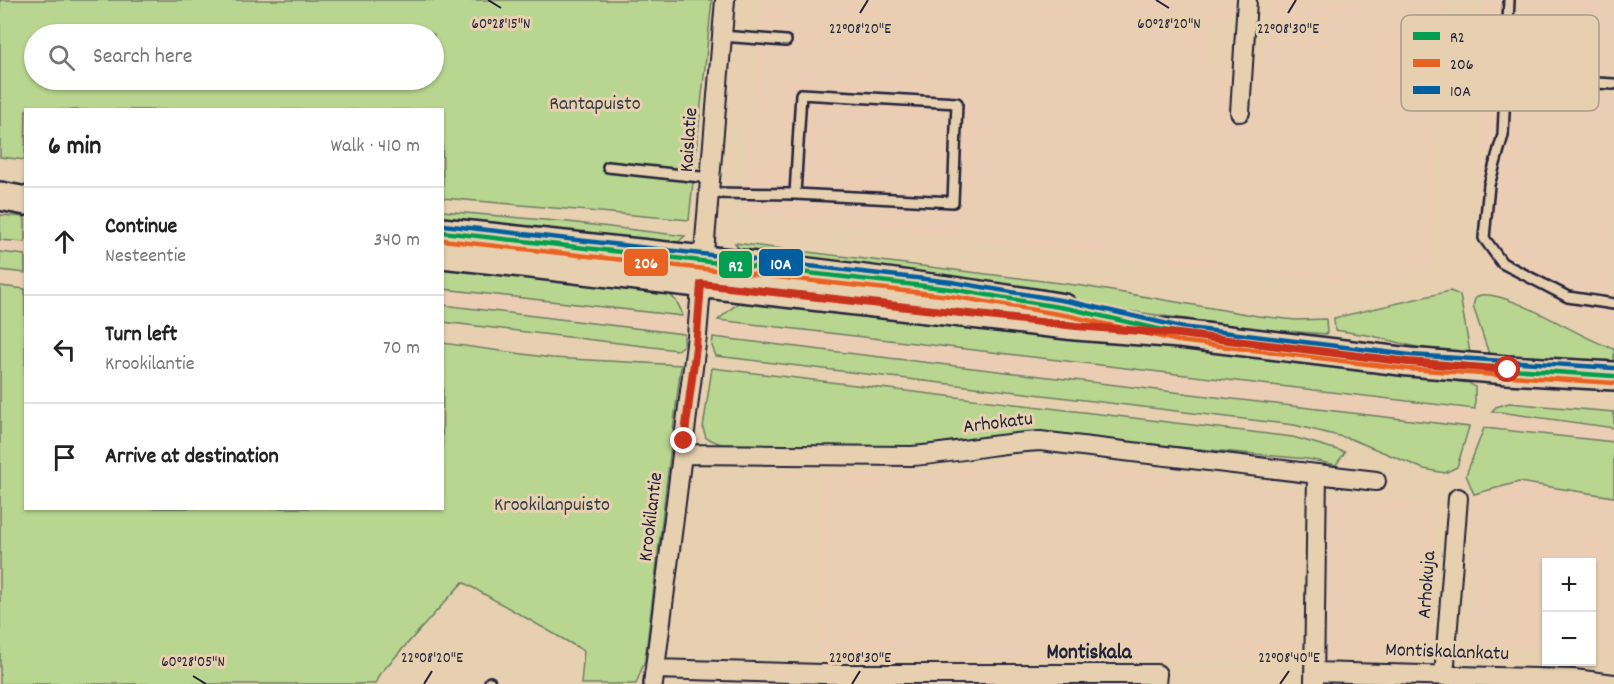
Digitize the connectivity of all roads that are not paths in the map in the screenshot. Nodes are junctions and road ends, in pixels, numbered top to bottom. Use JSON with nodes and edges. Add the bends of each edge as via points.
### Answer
{"nodes":[{"id":1,"x":725,"y":0,"type":"edge"},
{"id":2,"x":1247,"y":0,"type":"edge"},
{"id":3,"x":1509,"y":0,"type":"edge"},
{"id":4,"x":1508,"y":15,"type":"edge"},
{"id":5,"x":721,"y":36,"type":"junction"},
{"id":6,"x":786,"y":41,"type":"dead end"},
{"id":7,"x":1599,"y":83,"type":"edge"},
{"id":8,"x":1614,"y":84,"type":"edge"},
{"id":9,"x":1504,"y":111,"type":"edge"},
{"id":10,"x":1240,"y":112,"type":"dead end"},
{"id":11,"x":608,"y":166,"type":"dead end"},
{"id":12,"x":709,"y":186,"type":"junction"},
{"id":13,"x":795,"y":194,"type":"junction"},
{"id":14,"x":0,"y":196,"type":"edge"},
{"id":15,"x":24,"y":201,"type":"edge"},
{"id":16,"x":0,"y":205,"type":"edge"},
{"id":17,"x":24,"y":206,"type":"edge"},
{"id":18,"x":444,"y":232,"type":"edge"},
{"id":19,"x":444,"y":254,"type":"edge"},
{"id":20,"x":703,"y":272,"type":"junction"},
{"id":21,"x":1614,"y":304,"type":"edge"},
{"id":22,"x":1614,"y":376,"type":"edge"},
{"id":23,"x":682,"y":453,"type":"junction"},
{"id":24,"x":1317,"y":474,"type":"junction"},
{"id":25,"x":1376,"y":482,"type":"dead end"},
{"id":26,"x":1458,"y":498,"type":"dead end"},
{"id":27,"x":1444,"y":676,"type":"junction"},
{"id":28,"x":654,"y":677,"type":"edge"},
{"id":29,"x":1314,"y":678,"type":"edge"},
{"id":30,"x":822,"y":679,"type":"edge"},
{"id":31,"x":979,"y":679,"type":"edge"},
{"id":32,"x":1157,"y":679,"type":"edge"},
{"id":33,"x":1614,"y":684,"type":"edge"}],
"edges":[{"from":1,"to":5,"type":"street","name":"Kaislatie"},
{"from":2,"to":10,"type":"street"},
{"from":3,"to":4,"type":"lane"},
{"from":5,"to":6,"type":"lane"},
{"from":5,"to":12,"type":"street","name":"Kaislatie"},
{"from":7,"to":8,"type":"lane"},
{"from":9,"to":21,"type":"lane","via":[[1503,135],[1489,185],[1484,238],[1502,263],[1568,297]]},
{"from":11,"to":12,"type":"lane"},
{"from":12,"to":13,"type":"lane"},
{"from":12,"to":20,"type":"street","name":"Kaislatie"},
{"from":13,"to":13,"type":"lane","via":[[952,202],[957,103],[801,94]]},
{"from":14,"to":15,"type":"main road"},
{"from":16,"to":17,"type":"main road"},
{"from":18,"to":20,"type":"main road"},
{"from":19,"to":20,"type":"main road"},
{"from":20,"to":22,"type":"main road","via":[[951,289],[1071,309],[1179,334],[1408,362]]},
{"from":20,"to":23,"type":"street","name":"Krookilantie"},
{"from":23,"to":24,"type":"street","name":"Arhokatu","via":[[912,456],[1040,441]]},
{"from":23,"to":28,"type":"street","name":"Krookilantie"},
{"from":24,"to":25,"type":"street","name":"Arhokatu"},
{"from":24,"to":29,"type":"street"},
{"from":26,"to":27,"type":"street","name":"Arhokuja"},
{"from":27,"to":29,"type":"street","name":"Montiskalankatu"},
{"from":27,"to":33,"type":"street","name":"Montiskalankatu","via":[[1574,679]]},
{"from":28,"to":30,"type":"street"},
{"from":30,"to":31,"type":"street"},
{"from":31,"to":32,"type":"street"}]}
